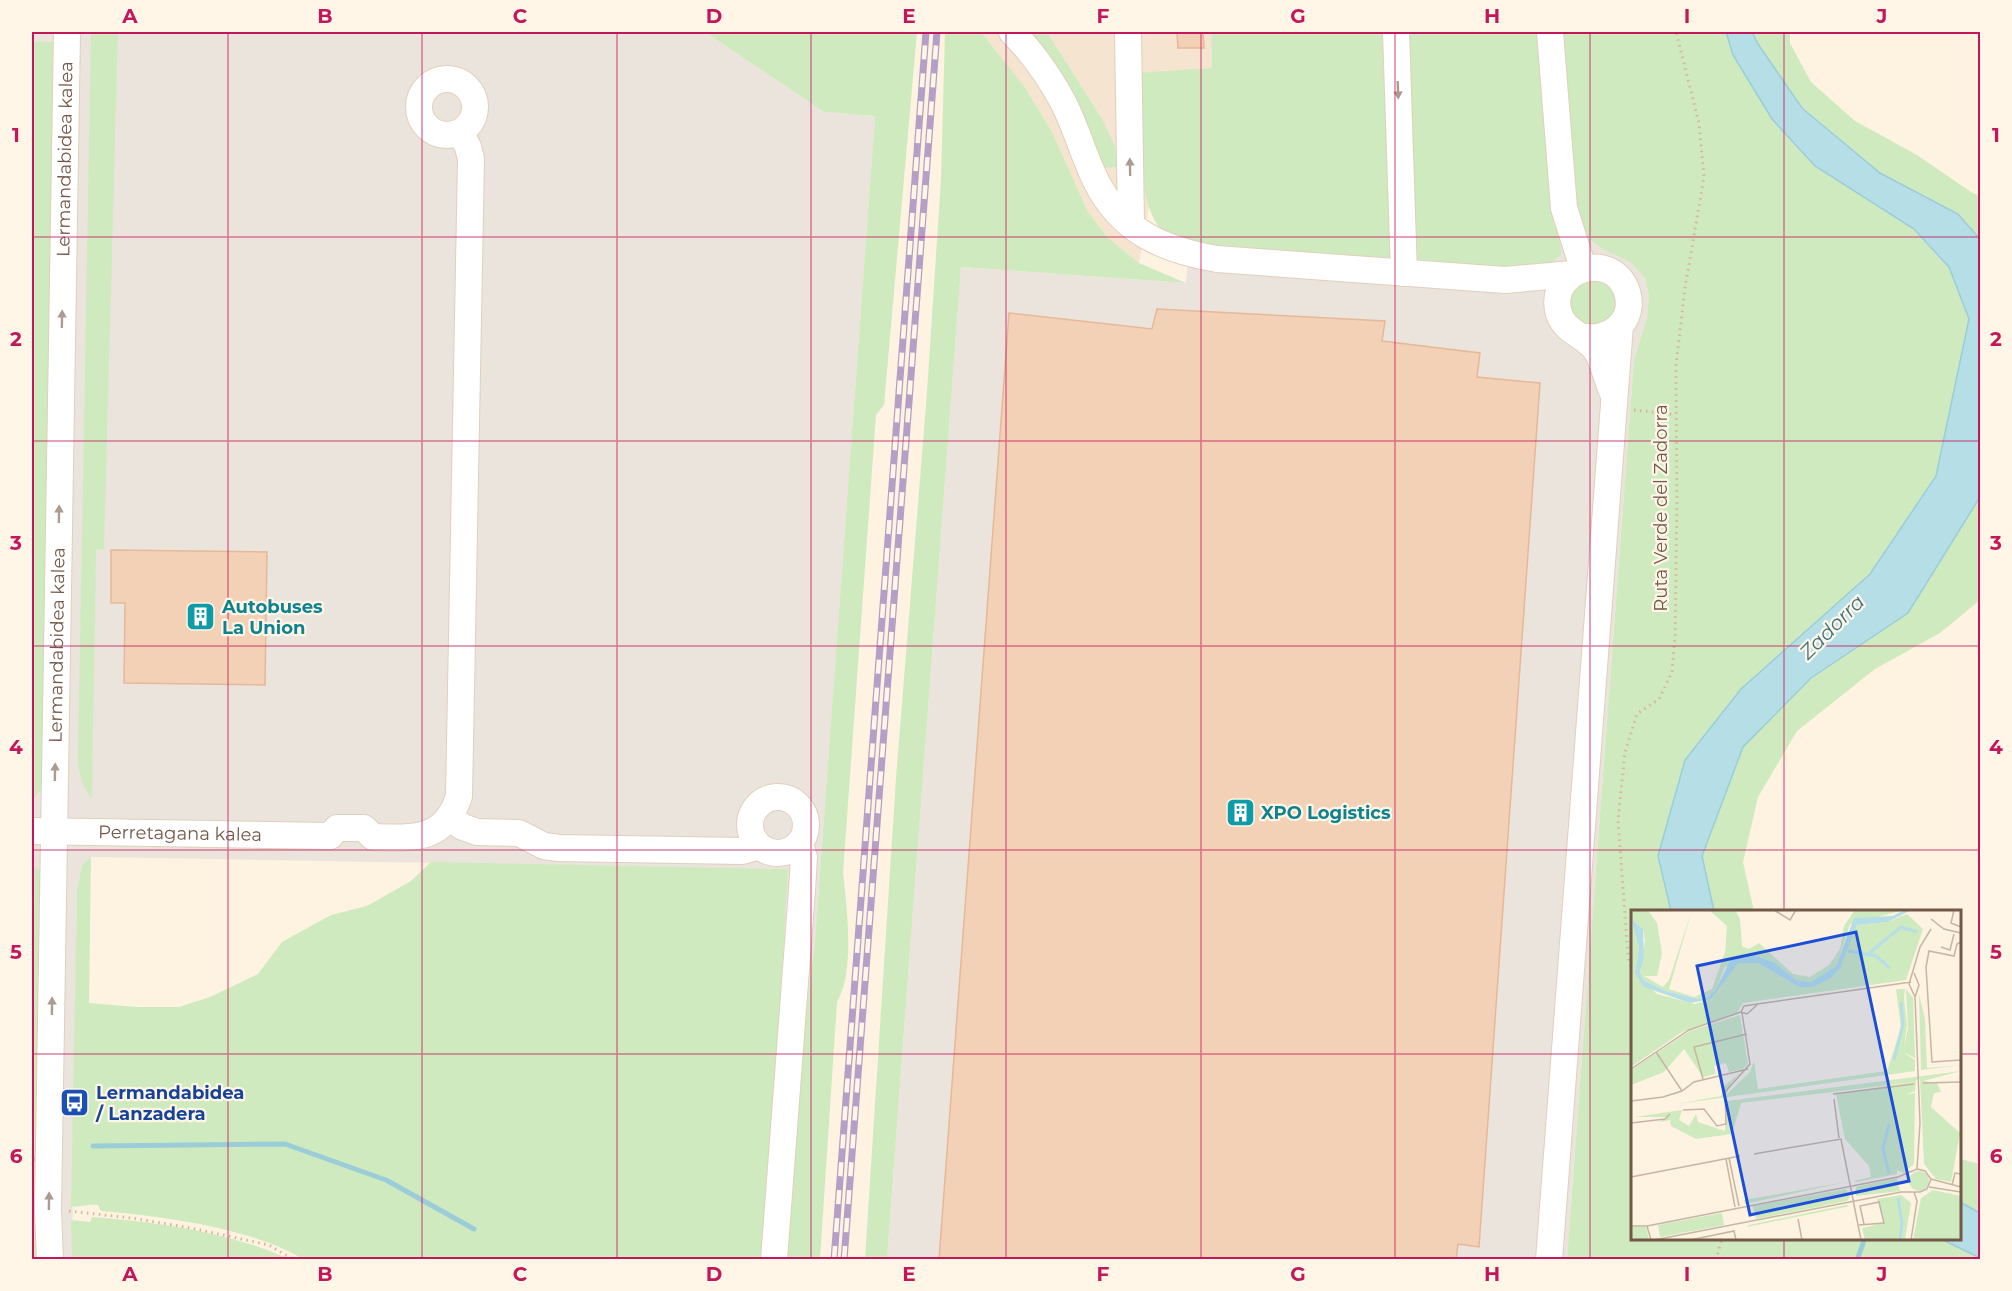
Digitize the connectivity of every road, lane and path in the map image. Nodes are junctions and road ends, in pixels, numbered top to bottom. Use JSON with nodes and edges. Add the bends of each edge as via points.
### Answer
{"nodes":[{"id":1,"x":67,"y":32,"type":"edge"},
{"id":2,"x":1012,"y":32,"type":"edge"},
{"id":3,"x":1128,"y":32,"type":"edge"},
{"id":4,"x":1396,"y":32,"type":"edge"},
{"id":5,"x":1550,"y":32,"type":"edge"},
{"id":6,"x":1676,"y":32,"type":"edge"},
{"id":7,"x":461,"y":133,"type":"dead end"},
{"id":8,"x":1131,"y":225,"type":"junction"},
{"id":9,"x":1577,"y":271,"type":"junction"},
{"id":10,"x":1404,"y":273,"type":"junction"},
{"id":11,"x":1505,"y":280,"type":"junction"},
{"id":12,"x":1558,"y":312,"type":"junction"},
{"id":13,"x":1620,"y":326,"type":"junction"},
{"id":14,"x":1580,"y":336,"type":"junction"},
{"id":15,"x":1619,"y":405,"type":"junction"},
{"id":16,"x":1675,"y":415,"type":"junction"},
{"id":17,"x":449,"y":818,"type":"junction"},
{"id":18,"x":43,"y":831,"type":"edge"},
{"id":19,"x":800,"y":844,"type":"junction"},
{"id":20,"x":758,"y":845,"type":"junction"},
{"id":21,"x":1631,"y":968,"type":"edge"},
{"id":22,"x":61,"y":1211,"type":"dead end"},
{"id":23,"x":1722,"y":1240,"type":"edge"},
{"id":24,"x":50,"y":1260,"type":"edge"},
{"id":25,"x":294,"y":1260,"type":"edge"},
{"id":26,"x":774,"y":1260,"type":"edge"},
{"id":27,"x":1549,"y":1260,"type":"edge"},
{"id":28,"x":1716,"y":1260,"type":"edge"}],
"edges":[{"from":18,"to":1,"type":"street","name":"Lermandabidea kalea","one_way":true},
{"from":2,"to":8,"type":"street","via":[[1042,66],[1064,103],[1096,181]]},
{"from":8,"to":3,"type":"street","one_way":true},
{"from":4,"to":10,"type":"street","one_way":true},
{"from":5,"to":9,"type":"street","via":[[1564,208]]},
{"from":6,"to":16,"type":"path","name":"Ruta Verde del Zadorra","via":[[1699,123],[1704,177],[1684,288]]},
{"from":7,"to":17,"type":"street","via":[[471,159],[460,783],[456,806]]},
{"from":8,"to":10,"type":"street","via":[[1149,238],[1187,254]]},
{"from":9,"to":11,"type":"street"},
{"from":9,"to":12,"type":"street","via":[[1559,291]]},
{"from":9,"to":13,"type":"street","via":[[1596,267],[1619,278],[1629,301]]},
{"from":10,"to":11,"type":"street"},
{"from":11,"to":12,"type":"street","via":[[1545,300]]},
{"from":12,"to":14,"type":"street","via":[[1570,331]]},
{"from":13,"to":14,"type":"street","via":[[1602,338]]},
{"from":13,"to":15,"type":"street"},
{"from":14,"to":15,"type":"street","via":[[1595,349]]},
{"from":15,"to":16,"type":"path"},
{"from":15,"to":27,"type":"street"},
{"from":16,"to":21,"type":"path","name":"Ruta Verde del Zadorra","via":[[1677,503],[1672,672],[1659,699],[1637,714],[1625,752],[1618,821]]},
{"from":17,"to":18,"type":"street","name":"Perretagana kalea","via":[[423,836],[373,837],[363,846],[337,845],[330,836]]},
{"from":17,"to":20,"type":"street","via":[[477,832],[519,833],[544,846],[559,848],[742,851]]},
{"from":24,"to":18,"type":"street","name":"Lermandabidea kalea","one_way":true},
{"from":19,"to":20,"type":"street","via":[[779,854]]},
{"from":19,"to":20,"type":"street","via":[[806,833],[806,821],[795,802],[784,797],[761,803],[753,812],[750,823]]},
{"from":19,"to":26,"type":"street","via":[[804,857],[802,890]]},
{"from":22,"to":25,"type":"path","via":[[191,1228],[269,1245]]},
{"from":23,"to":28,"type":"path"}]}
